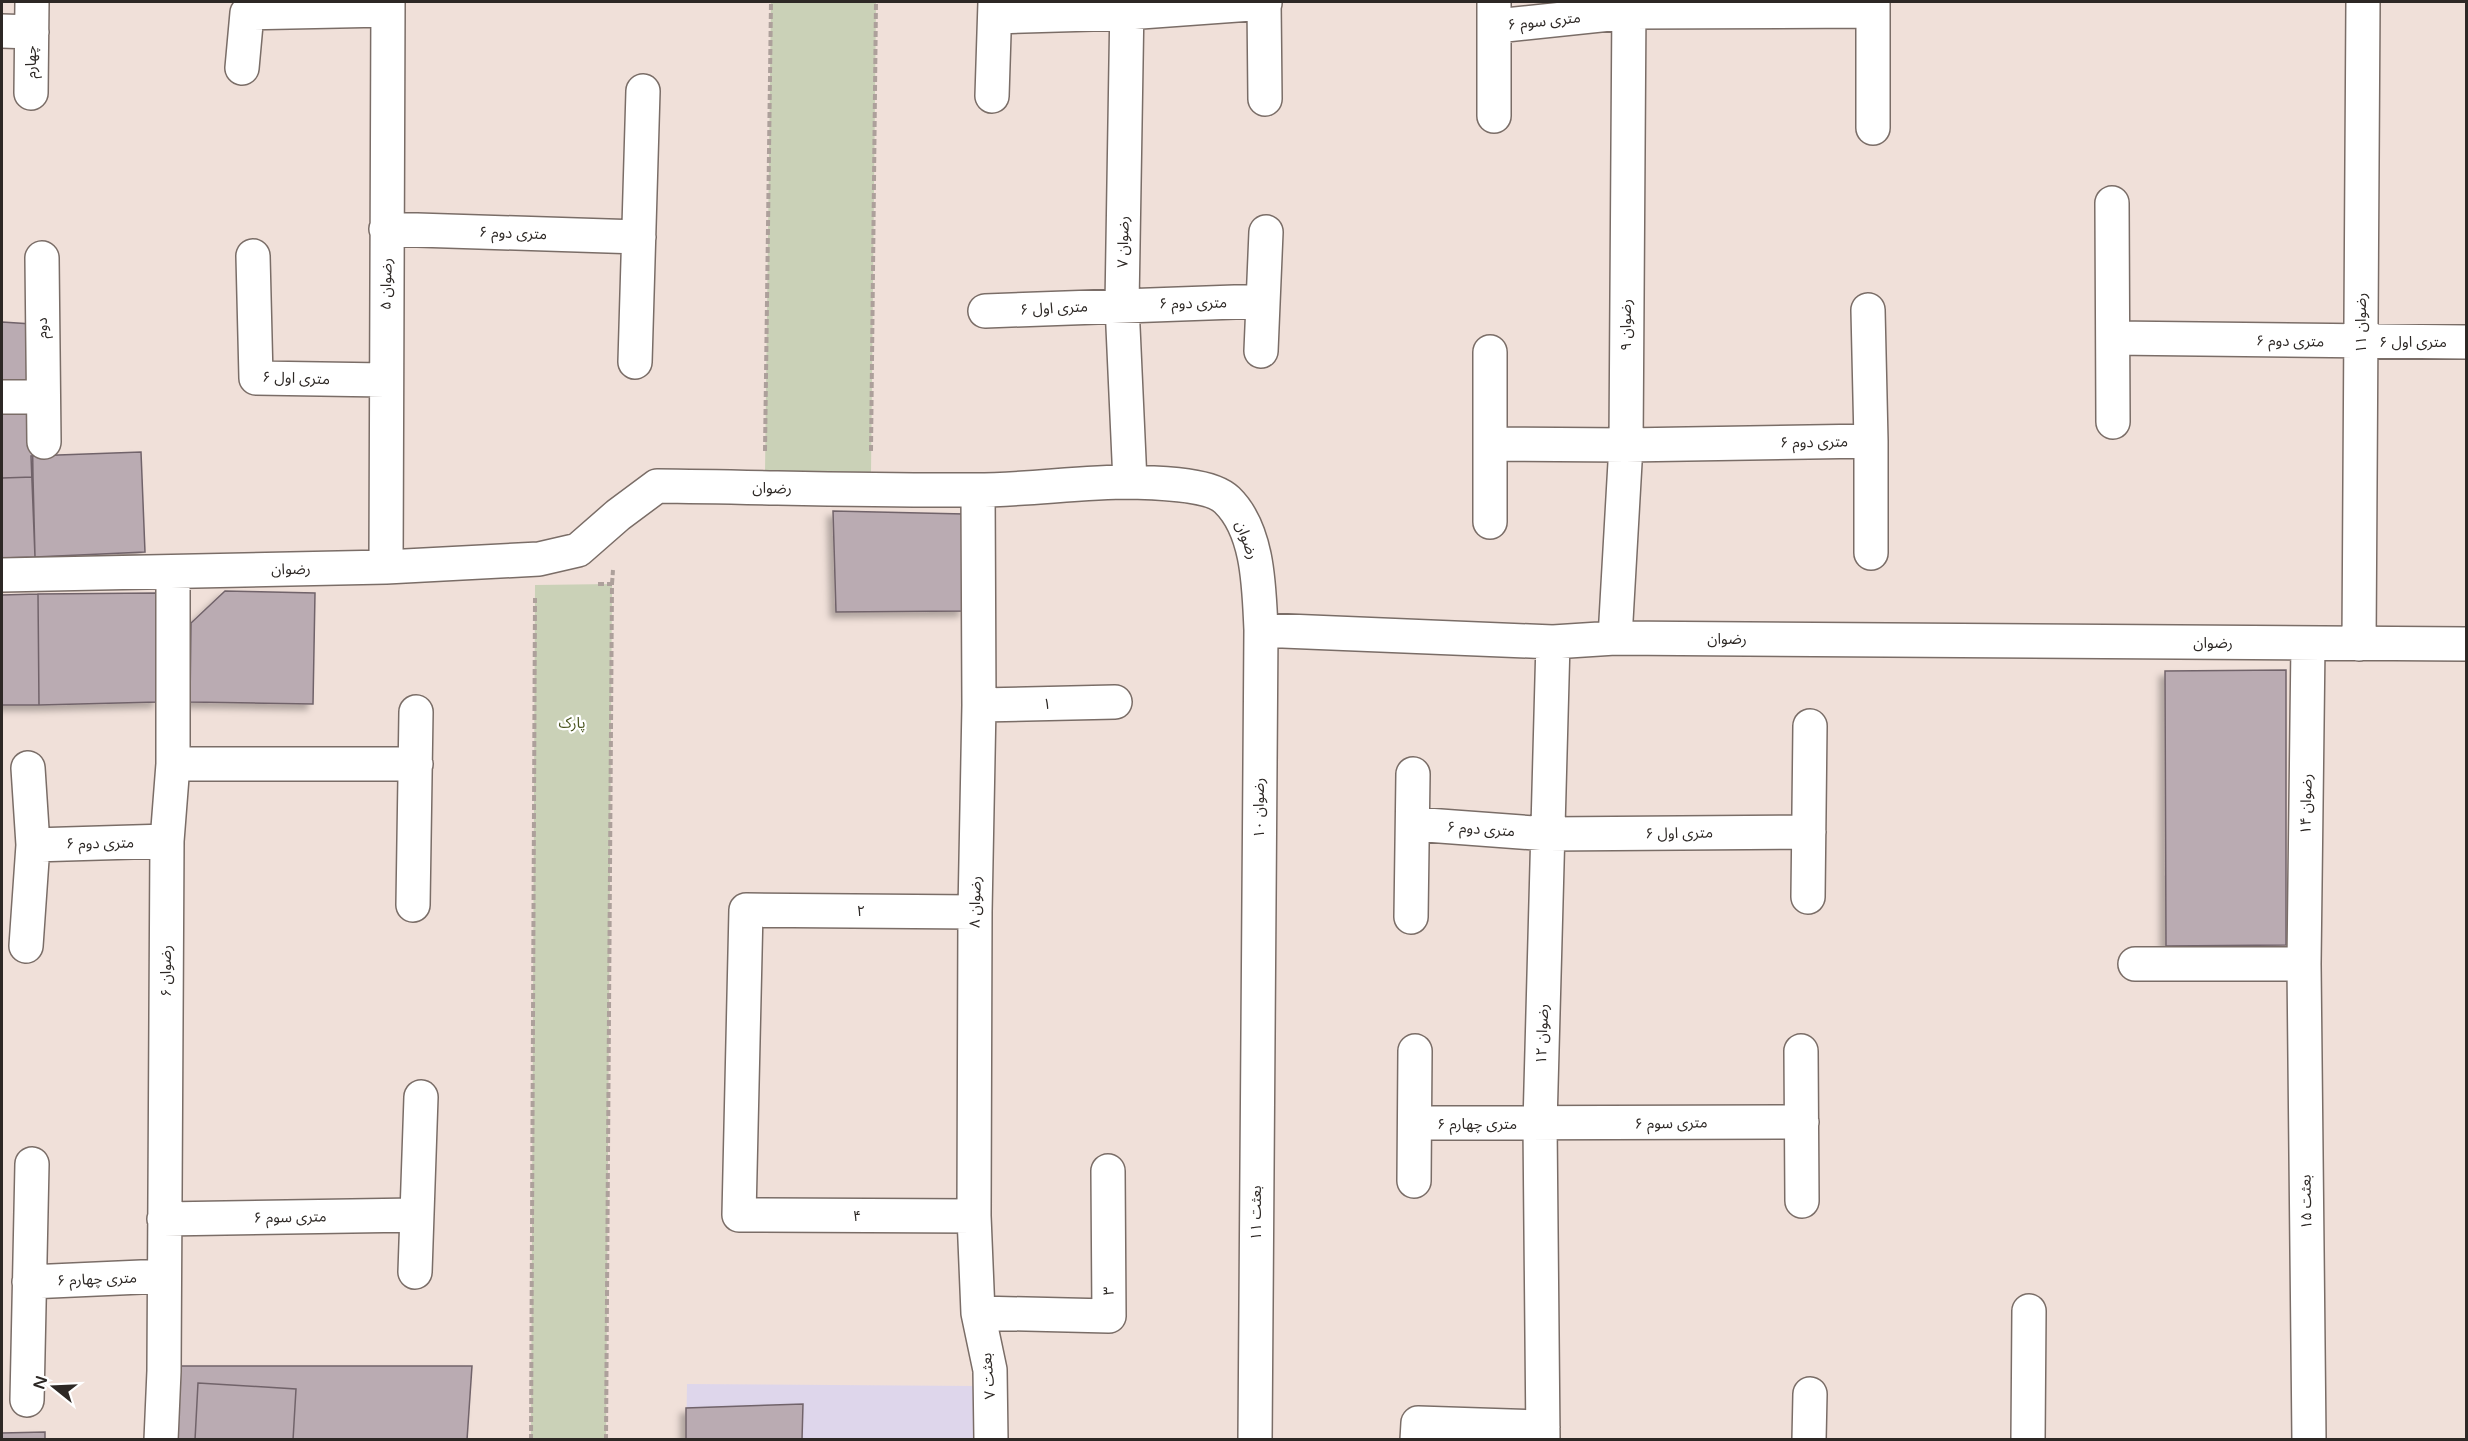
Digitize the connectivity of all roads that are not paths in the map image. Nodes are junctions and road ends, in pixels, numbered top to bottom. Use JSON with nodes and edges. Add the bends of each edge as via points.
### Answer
{"nodes":[{"id":1,"x":1264,"y":2,"type":"edge"},
{"id":2,"x":2363,"y":2,"type":"edge"},
{"id":3,"x":388,"y":6,"type":"edge"},
{"id":4,"x":1873,"y":6,"type":"edge"},
{"id":5,"x":1127,"y":7,"type":"edge"},
{"id":6,"x":1629,"y":7,"type":"edge"},
{"id":7,"x":995,"y":9,"type":"edge"},
{"id":8,"x":1495,"y":14,"type":"edge"},
{"id":9,"x":22,"y":21,"type":"edge"},
{"id":10,"x":242,"y":68,"type":"dead end"},
{"id":11,"x":643,"y":92,"type":"dead end"},
{"id":12,"x":31,"y":93,"type":"dead end"},
{"id":13,"x":992,"y":96,"type":"dead end"},
{"id":14,"x":1265,"y":99,"type":"dead end"},
{"id":15,"x":1494,"y":116,"type":"dead end"},
{"id":16,"x":1873,"y":128,"type":"dead end"},
{"id":17,"x":2112,"y":203,"type":"dead end"},
{"id":18,"x":386,"y":229,"type":"junction"},
{"id":19,"x":1266,"y":232,"type":"dead end"},
{"id":20,"x":639,"y":237,"type":"junction"},
{"id":21,"x":253,"y":256,"type":"dead end"},
{"id":22,"x":42,"y":258,"type":"dead end"},
{"id":23,"x":1263,"y":301,"type":"junction"},
{"id":24,"x":1122,"y":305,"type":"junction"},
{"id":25,"x":1868,"y":310,"type":"dead end"},
{"id":26,"x":986,"y":311,"type":"dead end"},
{"id":27,"x":2112,"y":338,"type":"junction"},
{"id":28,"x":2361,"y":342,"type":"junction"},
{"id":29,"x":2466,"y":342,"type":"edge"},
{"id":30,"x":1261,"y":351,"type":"dead end"},
{"id":31,"x":1490,"y":352,"type":"dead end"},
{"id":32,"x":635,"y":362,"type":"dead end"},
{"id":33,"x":385,"y":380,"type":"junction"},
{"id":34,"x":2,"y":397,"type":"edge"},
{"id":35,"x":42,"y":397,"type":"junction"},
{"id":36,"x":2113,"y":422,"type":"dead end"},
{"id":37,"x":1871,"y":441,"type":"junction"},
{"id":38,"x":44,"y":442,"type":"dead end"},
{"id":39,"x":1490,"y":444,"type":"junction"},
{"id":40,"x":1626,"y":445,"type":"junction"},
{"id":41,"x":1130,"y":482,"type":"junction"},
{"id":42,"x":978,"y":490,"type":"junction"},
{"id":43,"x":1490,"y":522,"type":"dead end"},
{"id":44,"x":1871,"y":553,"type":"dead end"},
{"id":45,"x":386,"y":567,"type":"junction"},
{"id":46,"x":173,"y":572,"type":"junction"},
{"id":47,"x":2,"y":575,"type":"edge"},
{"id":48,"x":1261,"y":630,"type":"junction"},
{"id":49,"x":1615,"y":638,"type":"junction"},
{"id":50,"x":1553,"y":642,"type":"junction"},
{"id":51,"x":2308,"y":644,"type":"junction"},
{"id":52,"x":2359,"y":644,"type":"junction"},
{"id":53,"x":2466,"y":644,"type":"edge"},
{"id":54,"x":1115,"y":702,"type":"dead end"},
{"id":55,"x":979,"y":705,"type":"junction"},
{"id":56,"x":416,"y":712,"type":"dead end"},
{"id":57,"x":1810,"y":726,"type":"dead end"},
{"id":58,"x":173,"y":764,"type":"junction"},
{"id":59,"x":416,"y":764,"type":"junction"},
{"id":60,"x":28,"y":768,"type":"dead end"},
{"id":61,"x":1413,"y":774,"type":"dead end"},
{"id":62,"x":1413,"y":824,"type":"junction"},
{"id":63,"x":1809,"y":832,"type":"junction"},
{"id":64,"x":1548,"y":834,"type":"junction"},
{"id":65,"x":167,"y":841,"type":"junction"},
{"id":66,"x":33,"y":845,"type":"junction"},
{"id":67,"x":1808,"y":897,"type":"dead end"},
{"id":68,"x":413,"y":905,"type":"dead end"},
{"id":69,"x":975,"y":912,"type":"junction"},
{"id":70,"x":1411,"y":917,"type":"dead end"},
{"id":71,"x":26,"y":946,"type":"dead end"},
{"id":72,"x":2135,"y":964,"type":"dead end"},
{"id":73,"x":2304,"y":964,"type":"junction"},
{"id":74,"x":1258,"y":986,"type":"joint"},
{"id":75,"x":1415,"y":1051,"type":"dead end"},
{"id":76,"x":1801,"y":1052,"type":"dead end"},
{"id":77,"x":421,"y":1097,"type":"dead end"},
{"id":78,"x":1802,"y":1122,"type":"junction"},
{"id":79,"x":1414,"y":1123,"type":"junction"},
{"id":80,"x":1540,"y":1124,"type":"junction"},
{"id":81,"x":32,"y":1164,"type":"dead end"},
{"id":82,"x":1108,"y":1171,"type":"dead end"},
{"id":83,"x":1414,"y":1181,"type":"dead end"},
{"id":84,"x":1802,"y":1201,"type":"dead end"},
{"id":85,"x":416,"y":1215,"type":"junction"},
{"id":86,"x":740,"y":1215,"type":"joint"},
{"id":87,"x":974,"y":1216,"type":"junction"},
{"id":88,"x":164,"y":1219,"type":"junction"},
{"id":89,"x":415,"y":1272,"type":"dead end"},
{"id":90,"x":164,"y":1276,"type":"junction"},
{"id":91,"x":29,"y":1282,"type":"junction"},
{"id":92,"x":2029,"y":1311,"type":"dead end"},
{"id":93,"x":978,"y":1313,"type":"junction"},
{"id":94,"x":1810,"y":1394,"type":"dead end"},
{"id":95,"x":27,"y":1400,"type":"dead end"},
{"id":96,"x":1543,"y":1433,"type":"edge"},
{"id":97,"x":161,"y":1440,"type":"edge"},
{"id":98,"x":991,"y":1440,"type":"edge"},
{"id":99,"x":1255,"y":1440,"type":"edge"},
{"id":100,"x":1418,"y":1440,"type":"edge"},
{"id":101,"x":1809,"y":1440,"type":"edge"},
{"id":102,"x":2028,"y":1440,"type":"edge"},
{"id":103,"x":2309,"y":1440,"type":"edge"}],
"edges":[{"from":1,"to":5,"type":"street"},
{"from":1,"to":14,"type":"street"},
{"from":2,"to":28,"type":"street","name":"رضوان ۱۱"},
{"from":3,"to":10,"type":"street","via":[[247,13]]},
{"from":3,"to":18,"type":"street","name":"رضوان ۵"},
{"from":4,"to":6,"type":"street"},
{"from":4,"to":16,"type":"street"},
{"from":5,"to":7,"type":"street"},
{"from":5,"to":24,"type":"street","name":"رضوان ۷"},
{"from":6,"to":8,"type":"street","name":"۶ متری سوم"},
{"from":6,"to":40,"type":"street","name":"رضوان ۹"},
{"from":7,"to":13,"type":"street"},
{"from":8,"to":15,"type":"street"},
{"from":9,"to":12,"type":"street","name":"چهارم"},
{"from":11,"to":20,"type":"street"},
{"from":17,"to":27,"type":"street"},
{"from":18,"to":20,"type":"street","name":"۶ متری دوم"},
{"from":18,"to":33,"type":"street","name":"رضوان ۵"},
{"from":19,"to":23,"type":"street"},
{"from":20,"to":32,"type":"street"},
{"from":21,"to":33,"type":"street","name":"۶ متری اول","via":[[256,378]]},
{"from":22,"to":35,"type":"street","name":"دوم"},
{"from":23,"to":24,"type":"street","name":"۶ متری دوم"},
{"from":23,"to":30,"type":"street"},
{"from":24,"to":26,"type":"street","name":"۶ متری اول"},
{"from":24,"to":41,"type":"street","name":"رضوان ۷"},
{"from":25,"to":37,"type":"street"},
{"from":27,"to":28,"type":"street","name":"۶ متری دوم"},
{"from":27,"to":36,"type":"street"},
{"from":28,"to":29,"type":"street","name":"۶ متری اول"},
{"from":28,"to":52,"type":"street","name":"رضوان ۱۱"},
{"from":31,"to":39,"type":"street"},
{"from":33,"to":45,"type":"street","name":"رضوان ۵"},
{"from":34,"to":35,"type":"street"},
{"from":35,"to":38,"type":"street","name":"دوم"},
{"from":37,"to":40,"type":"street","name":"۶ متری دوم"},
{"from":37,"to":44,"type":"street"},
{"from":39,"to":40,"type":"street"},
{"from":39,"to":43,"type":"street"},
{"from":40,"to":49,"type":"street","name":"رضوان ۹"},
{"from":41,"to":42,"type":"street","name":"رضوان"},
{"from":41,"to":48,"type":"street","name":"رضوان","via":[[1202,488],[1226,499],[1252,546]]},
{"from":42,"to":45,"type":"street","name":"رضوان","via":[[657,486],[578,550],[539,559]]},
{"from":42,"to":55,"type":"street","name":"رضوان ۸"},
{"from":45,"to":46,"type":"street","name":"رضوان"},
{"from":46,"to":47,"type":"street","name":"رضوان"},
{"from":46,"to":58,"type":"street","name":"رضوان ۶"},
{"from":48,"to":50,"type":"street","name":"رضوان"},
{"from":48,"to":74,"type":"street","name":"رضوان ۱۰"},
{"from":49,"to":50,"type":"street","name":"رضوان"},
{"from":49,"to":51,"type":"street","name":"رضوان"},
{"from":50,"to":64,"type":"street","name":"رضوان ۱۲"},
{"from":51,"to":52,"type":"street","name":"رضوان"},
{"from":51,"to":73,"type":"street","name":"رضوان ۱۴"},
{"from":52,"to":53,"type":"street","name":"رضوان"},
{"from":54,"to":55,"type":"street","name":"۱"},
{"from":55,"to":69,"type":"street","name":"رضوان ۸"},
{"from":56,"to":59,"type":"street"},
{"from":57,"to":63,"type":"street"},
{"from":58,"to":59,"type":"street"},
{"from":58,"to":65,"type":"street","name":"رضوان ۶"},
{"from":59,"to":68,"type":"street"},
{"from":60,"to":66,"type":"street"},
{"from":61,"to":62,"type":"street"},
{"from":62,"to":64,"type":"street","name":"۶ متری دوم"},
{"from":62,"to":70,"type":"street"},
{"from":63,"to":64,"type":"street","name":"۶ متری اول"},
{"from":63,"to":67,"type":"street"},
{"from":64,"to":80,"type":"street","name":"رضوان ۱۲"},
{"from":65,"to":66,"type":"street","name":"۶ متری دوم"},
{"from":65,"to":88,"type":"street","name":"رضوان ۶"},
{"from":66,"to":71,"type":"street"},
{"from":69,"to":86,"type":"street","name":"۲","via":[[746,910]]},
{"from":69,"to":87,"type":"street","name":"رضوان ۸"},
{"from":72,"to":73,"type":"street"},
{"from":73,"to":103,"type":"street","name":"بعثت ۱۵"},
{"from":74,"to":99,"type":"street","name":"بعثت ۱۱"},
{"from":75,"to":79,"type":"street"},
{"from":76,"to":78,"type":"street"},
{"from":77,"to":85,"type":"street"},
{"from":78,"to":80,"type":"street","name":"۶ متری سوم"},
{"from":78,"to":84,"type":"street"},
{"from":79,"to":80,"type":"street","name":"۶ متری چهارم"},
{"from":79,"to":83,"type":"street"},
{"from":80,"to":96,"type":"street","name":"رضوان ۱۲"},
{"from":81,"to":91,"type":"street"},
{"from":82,"to":93,"type":"street","name":"۳","via":[[1109,1316]]},
{"from":85,"to":88,"type":"street","name":"۶ متری سوم"},
{"from":85,"to":89,"type":"street"},
{"from":86,"to":87,"type":"street","name":"۴"},
{"from":87,"to":93,"type":"street","name":"رضوان ۸"},
{"from":88,"to":90,"type":"street","name":"رضوان ۶"},
{"from":90,"to":91,"type":"street","name":"۶ متری چهارم"},
{"from":90,"to":97,"type":"street","name":"رضوان ۶"},
{"from":91,"to":95,"type":"street"},
{"from":92,"to":102,"type":"street"},
{"from":93,"to":98,"type":"street","name":"بعثت ۷","via":[[990,1370]]},
{"from":94,"to":101,"type":"street"},
{"from":96,"to":100,"type":"street","via":[[1418,1423]]}]}
